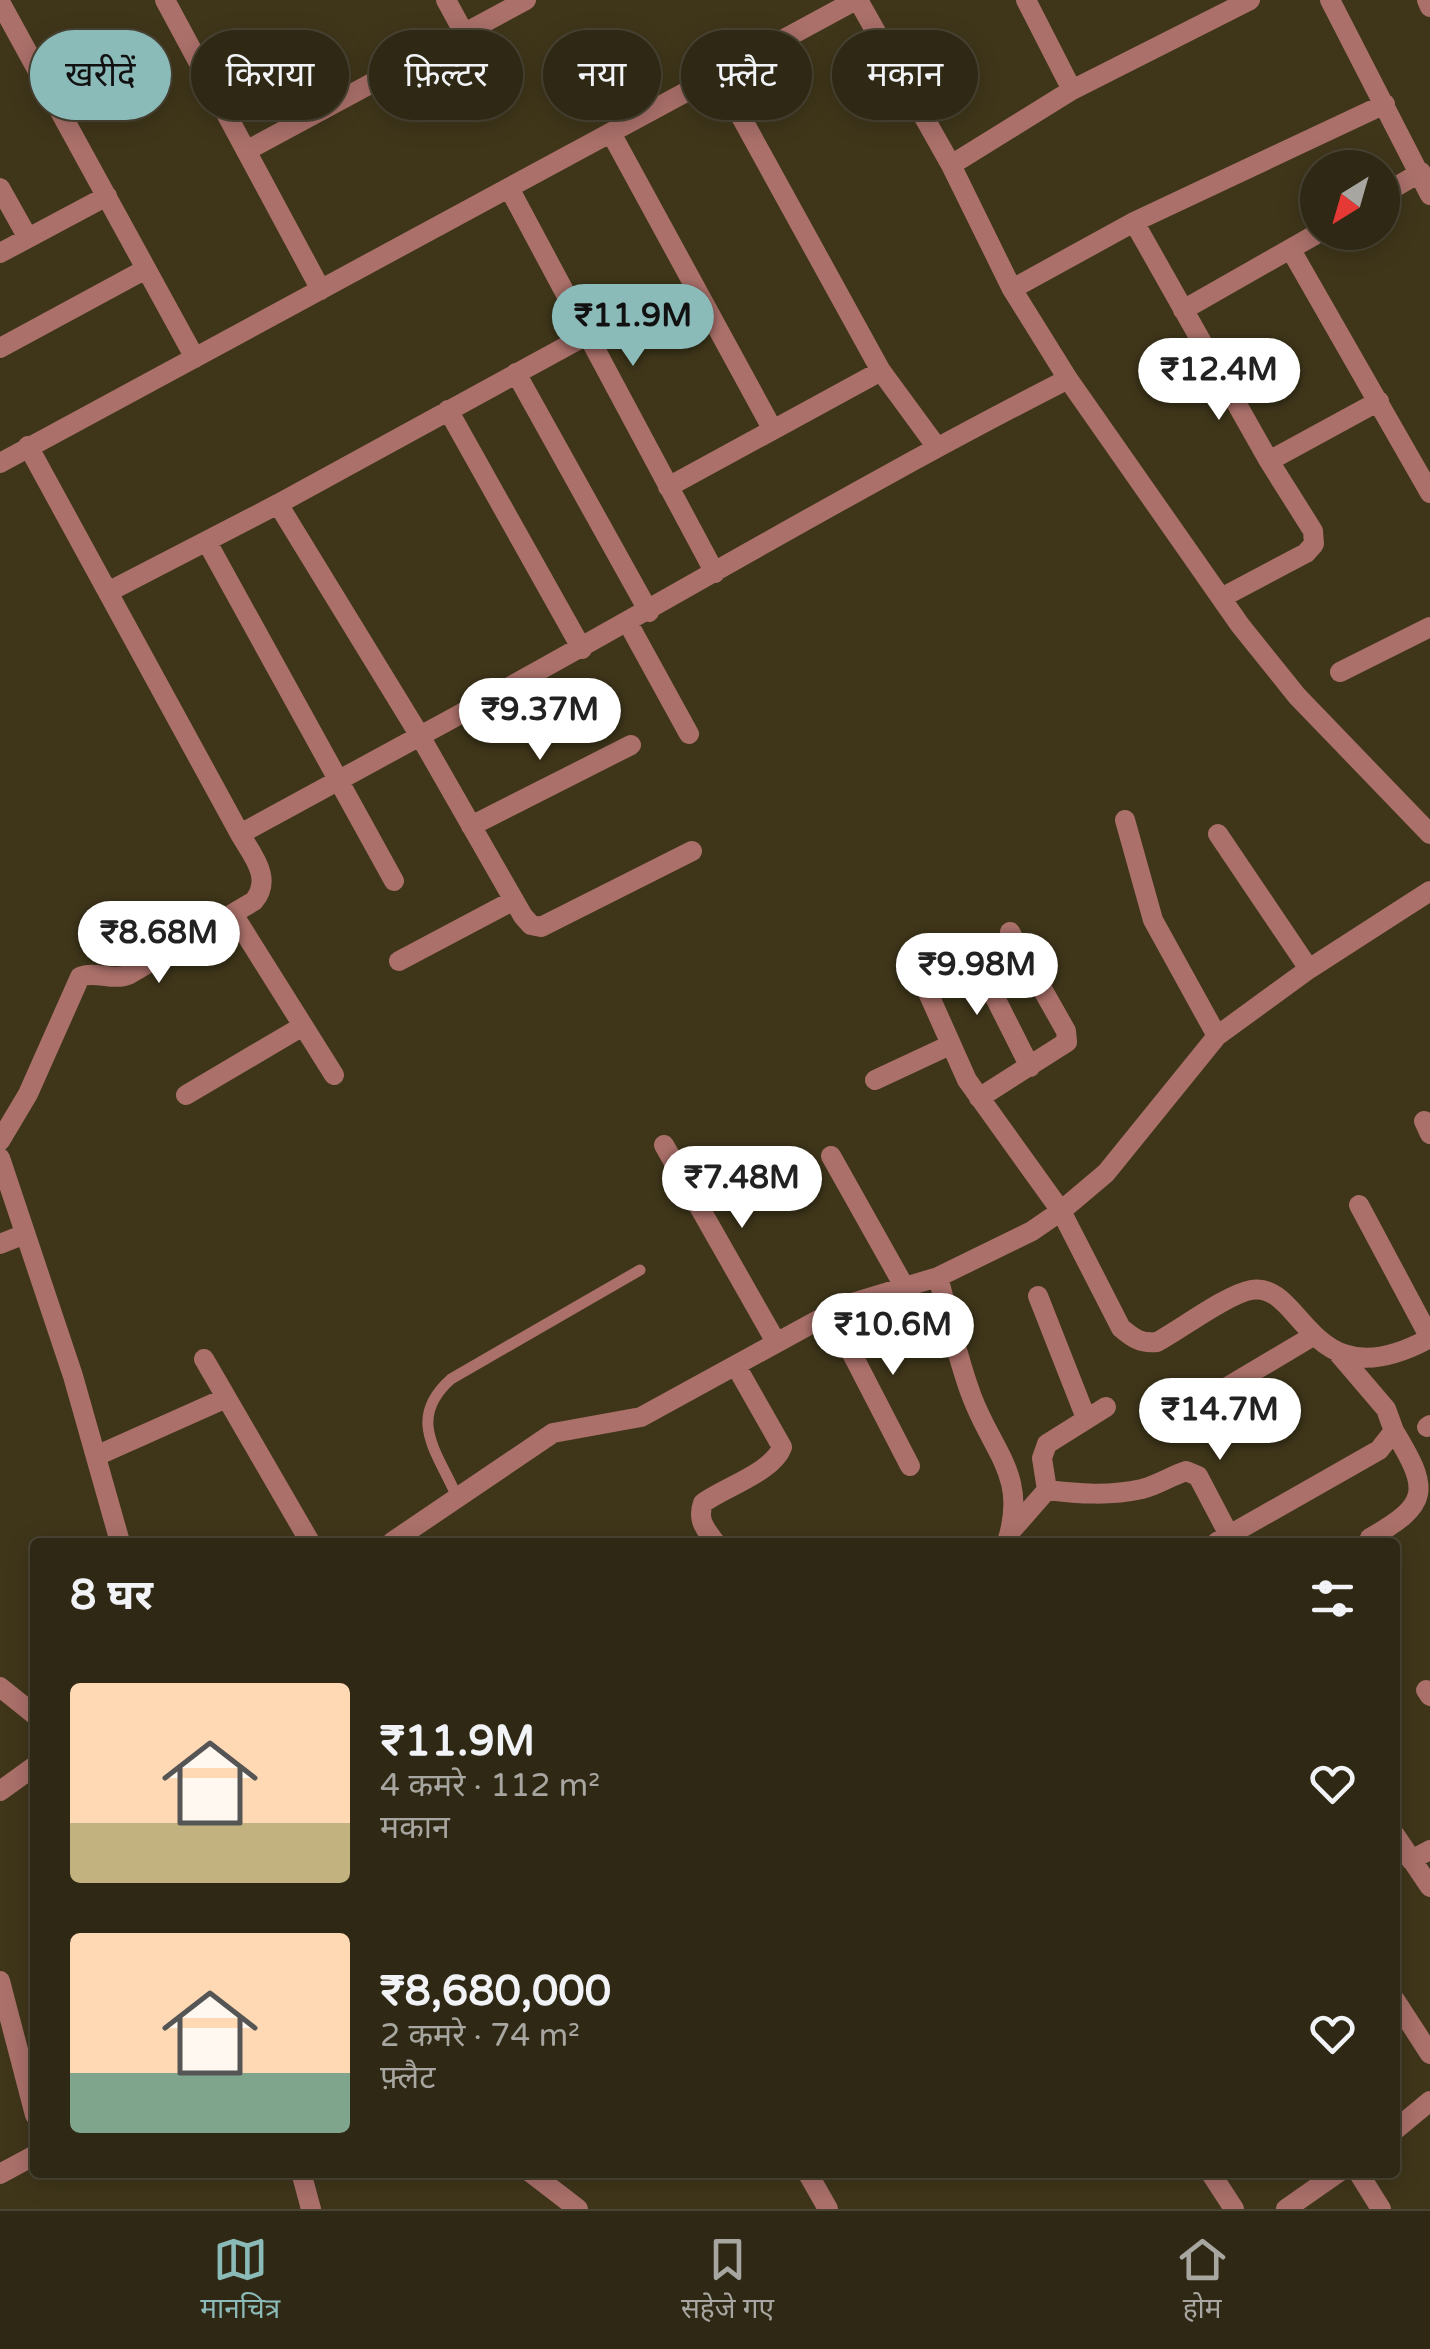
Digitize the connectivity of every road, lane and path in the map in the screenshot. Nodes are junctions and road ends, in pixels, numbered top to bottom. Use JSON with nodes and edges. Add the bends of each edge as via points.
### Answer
{"nodes":[{"id":1,"x":165,"y":0,"type":"edge"},
{"id":2,"x":446,"y":0,"type":"edge"},
{"id":3,"x":526,"y":0,"type":"edge"},
{"id":4,"x":857,"y":0,"type":"edge"},
{"id":5,"x":1026,"y":0,"type":"edge"},
{"id":6,"x":1250,"y":0,"type":"edge"},
{"id":7,"x":1330,"y":0,"type":"edge"},
{"id":8,"x":0,"y":3,"type":"edge"},
{"id":9,"x":462,"y":30,"type":"edge"},
{"id":10,"x":471,"y":30,"type":"edge"},
{"id":11,"x":801,"y":30,"type":"edge"},
{"id":12,"x":369,"y":85,"type":"edge"},
{"id":13,"x":1072,"y":90,"type":"junction"},
{"id":14,"x":681,"y":95,"type":"edge"},
{"id":15,"x":1385,"y":104,"type":"junction"},
{"id":16,"x":743,"y":120,"type":"edge"},
{"id":17,"x":611,"y":133,"type":"junction"},
{"id":18,"x":246,"y":151,"type":"junction"},
{"id":19,"x":951,"y":165,"type":"junction"},
{"id":20,"x":1421,"y":172,"type":"junction"},
{"id":21,"x":1400,"y":185,"type":"edge"},
{"id":22,"x":0,"y":188,"type":"edge"},
{"id":23,"x":509,"y":188,"type":"junction"},
{"id":24,"x":1430,"y":195,"type":"edge"},
{"id":25,"x":106,"y":196,"type":"junction"},
{"id":26,"x":1134,"y":222,"type":"junction"},
{"id":27,"x":28,"y":238,"type":"junction"},
{"id":28,"x":1300,"y":244,"type":"edge"},
{"id":29,"x":1291,"y":250,"type":"junction"},
{"id":30,"x":0,"y":254,"type":"edge"},
{"id":31,"x":146,"y":269,"type":"junction"},
{"id":32,"x":1012,"y":289,"type":"junction"},
{"id":33,"x":321,"y":290,"type":"junction"},
{"id":34,"x":1183,"y":310,"type":"junction"},
{"id":35,"x":587,"y":335,"type":"junction"},
{"id":36,"x":0,"y":348,"type":"edge"},
{"id":37,"x":195,"y":358,"type":"junction"},
{"id":38,"x":882,"y":371,"type":"junction"},
{"id":39,"x":516,"y":373,"type":"junction"},
{"id":40,"x":1068,"y":379,"type":"junction"},
{"id":41,"x":1379,"y":401,"type":"junction"},
{"id":42,"x":448,"y":410,"type":"junction"},
{"id":43,"x":773,"y":430,"type":"junction"},
{"id":44,"x":28,"y":446,"type":"junction"},
{"id":45,"x":936,"y":446,"type":"junction"},
{"id":46,"x":1422,"y":458,"type":"edge"},
{"id":47,"x":1269,"y":462,"type":"junction"},
{"id":48,"x":0,"y":463,"type":"edge"},
{"id":49,"x":668,"y":487,"type":"junction"},
{"id":50,"x":1430,"y":492,"type":"edge"},
{"id":51,"x":278,"y":504,"type":"junction"},
{"id":52,"x":207,"y":542,"type":"junction"},
{"id":53,"x":715,"y":573,"type":"junction"},
{"id":54,"x":108,"y":592,"type":"junction"},
{"id":55,"x":1221,"y":598,"type":"junction"},
{"id":56,"x":649,"y":612,"type":"junction"},
{"id":57,"x":628,"y":623,"type":"junction"},
{"id":58,"x":1430,"y":626,"type":"edge"},
{"id":59,"x":582,"y":649,"type":"junction"},
{"id":60,"x":1340,"y":672,"type":"dead end"},
{"id":61,"x":689,"y":734,"type":"dead end"},
{"id":62,"x":420,"y":736,"type":"junction"},
{"id":63,"x":631,"y":745,"type":"dead end"},
{"id":64,"x":338,"y":780,"type":"junction"},
{"id":65,"x":1126,"y":820,"type":"dead end"},
{"id":66,"x":471,"y":826,"type":"junction"},
{"id":67,"x":240,"y":834,"type":"junction"},
{"id":68,"x":1218,"y":834,"type":"dead end"},
{"id":69,"x":1430,"y":834,"type":"edge"},
{"id":70,"x":692,"y":851,"type":"dead end"},
{"id":71,"x":394,"y":880,"type":"dead end"},
{"id":72,"x":1430,"y":890,"type":"edge"},
{"id":73,"x":514,"y":900,"type":"junction"},
{"id":74,"x":233,"y":914,"type":"junction"},
{"id":75,"x":1010,"y":932,"type":"dead end"},
{"id":76,"x":968,"y":946,"type":"dead end"},
{"id":77,"x":399,"y":961,"type":"dead end"},
{"id":78,"x":1309,"y":970,"type":"junction"},
{"id":79,"x":921,"y":977,"type":"dead end"},
{"id":80,"x":304,"y":1026,"type":"junction"},
{"id":81,"x":1217,"y":1036,"type":"junction"},
{"id":82,"x":950,"y":1046,"type":"junction"},
{"id":83,"x":1030,"y":1067,"type":"junction"},
{"id":84,"x":334,"y":1074,"type":"dead end"},
{"id":85,"x":875,"y":1080,"type":"dead end"},
{"id":86,"x":186,"y":1095,"type":"dead end"},
{"id":87,"x":979,"y":1098,"type":"junction"},
{"id":88,"x":0,"y":1141,"type":"edge"},
{"id":89,"x":664,"y":1145,"type":"dead end"},
{"id":90,"x":831,"y":1156,"type":"dead end"},
{"id":91,"x":0,"y":1158,"type":"edge"},
{"id":92,"x":1359,"y":1204,"type":"dead end"},
{"id":93,"x":1062,"y":1210,"type":"junction"},
{"id":94,"x":26,"y":1234,"type":"junction"},
{"id":95,"x":0,"y":1244,"type":"edge"},
{"id":96,"x":640,"y":1270,"type":"dead end"},
{"id":97,"x":938,"y":1277,"type":"junction"},
{"id":98,"x":904,"y":1286,"type":"junction"},
{"id":99,"x":1038,"y":1296,"type":"dead end"},
{"id":100,"x":831,"y":1312,"type":"junction"},
{"id":101,"x":1314,"y":1336,"type":"junction"},
{"id":102,"x":776,"y":1342,"type":"junction"},
{"id":103,"x":1338,"y":1352,"type":"junction"},
{"id":104,"x":204,"y":1359,"type":"dead end"},
{"id":105,"x":736,"y":1366,"type":"junction"},
{"id":106,"x":226,"y":1398,"type":"junction"},
{"id":107,"x":1106,"y":1407,"type":"dead end"},
{"id":108,"x":1185,"y":1412,"type":"dead end"},
{"id":109,"x":1086,"y":1418,"type":"junction"},
{"id":110,"x":1394,"y":1431,"type":"junction"},
{"id":111,"x":96,"y":1456,"type":"junction"},
{"id":112,"x":910,"y":1466,"type":"dead end"},
{"id":113,"x":1047,"y":1490,"type":"junction"},
{"id":114,"x":457,"y":1497,"type":"junction"},
{"id":115,"x":1009,"y":1537,"type":"edge"},
{"id":116,"x":119,"y":1538,"type":"edge"},
{"id":117,"x":308,"y":1538,"type":"edge"},
{"id":118,"x":398,"y":1538,"type":"edge"},
{"id":119,"x":712,"y":1538,"type":"edge"},
{"id":120,"x":1223,"y":1538,"type":"edge"},
{"id":121,"x":1225,"y":1538,"type":"edge"},
{"id":122,"x":1370,"y":1538,"type":"dead end"},
{"id":123,"x":0,"y":1687,"type":"edge"},
{"id":124,"x":30,"y":1711,"type":"edge"},
{"id":125,"x":30,"y":1770,"type":"edge"},
{"id":126,"x":0,"y":1791,"type":"edge"},
{"id":127,"x":1400,"y":1839,"type":"edge"},
{"id":128,"x":1421,"y":1855,"type":"edge"},
{"id":129,"x":1430,"y":1887,"type":"edge"},
{"id":130,"x":0,"y":1981,"type":"edge"},
{"id":131,"x":1400,"y":2008,"type":"edge"},
{"id":132,"x":1430,"y":2054,"type":"edge"},
{"id":133,"x":30,"y":2096,"type":"edge"},
{"id":134,"x":1430,"y":2101,"type":"edge"},
{"id":135,"x":1400,"y":2126,"type":"edge"},
{"id":136,"x":30,"y":2158,"type":"edge"},
{"id":137,"x":0,"y":2174,"type":"edge"},
{"id":138,"x":302,"y":2178,"type":"edge"},
{"id":139,"x":538,"y":2178,"type":"edge"},
{"id":140,"x":811,"y":2178,"type":"edge"},
{"id":141,"x":1214,"y":2178,"type":"edge"},
{"id":142,"x":1330,"y":2178,"type":"edge"},
{"id":143,"x":1362,"y":2178,"type":"edge"},
{"id":144,"x":311,"y":2209,"type":"edge"},
{"id":145,"x":578,"y":2209,"type":"edge"},
{"id":146,"x":828,"y":2209,"type":"edge"},
{"id":147,"x":1234,"y":2209,"type":"edge"},
{"id":148,"x":1286,"y":2209,"type":"edge"},
{"id":149,"x":1381,"y":2209,"type":"edge"}],
"edges":[{"from":1,"to":18,"type":"street"},
{"from":2,"to":9,"type":"street"},
{"from":3,"to":10,"type":"street"},
{"from":4,"to":11,"type":"street"},
{"from":4,"to":19,"type":"street"},
{"from":5,"to":13,"type":"street"},
{"from":6,"to":13,"type":"street"},
{"from":7,"to":15,"type":"street"},
{"from":8,"to":25,"type":"street"},
{"from":12,"to":18,"type":"street"},
{"from":13,"to":19,"type":"street"},
{"from":14,"to":17,"type":"street"},
{"from":15,"to":20,"type":"street"},
{"from":15,"to":26,"type":"street"},
{"from":16,"to":38,"type":"street"},
{"from":17,"to":23,"type":"street"},
{"from":17,"to":43,"type":"street"},
{"from":18,"to":33,"type":"street"},
{"from":19,"to":32,"type":"street"},
{"from":20,"to":21,"type":"street"},
{"from":20,"to":24,"type":"street"},
{"from":22,"to":27,"type":"street"},
{"from":23,"to":33,"type":"street"},
{"from":23,"to":35,"type":"street"},
{"from":25,"to":27,"type":"street"},
{"from":25,"to":31,"type":"street"},
{"from":26,"to":32,"type":"street"},
{"from":26,"to":34,"type":"street"},
{"from":27,"to":30,"type":"street"},
{"from":28,"to":29,"type":"street"},
{"from":29,"to":34,"type":"street"},
{"from":29,"to":41,"type":"street"},
{"from":31,"to":36,"type":"street"},
{"from":31,"to":37,"type":"street"},
{"from":32,"to":40,"type":"street"},
{"from":33,"to":37,"type":"street"},
{"from":34,"to":47,"type":"street"},
{"from":35,"to":39,"type":"street"},
{"from":35,"to":49,"type":"street"},
{"from":37,"to":44,"type":"street"},
{"from":38,"to":43,"type":"street"},
{"from":38,"to":45,"type":"street"},
{"from":39,"to":42,"type":"street"},
{"from":39,"to":56,"type":"street"},
{"from":40,"to":45,"type":"street"},
{"from":40,"to":55,"type":"street"},
{"from":41,"to":46,"type":"street"},
{"from":41,"to":47,"type":"street"},
{"from":42,"to":51,"type":"street"},
{"from":42,"to":59,"type":"street"},
{"from":43,"to":49,"type":"street"},
{"from":44,"to":48,"type":"street"},
{"from":44,"to":54,"type":"street"},
{"from":45,"to":53,"type":"street"},
{"from":46,"to":50,"type":"street"},
{"from":47,"to":55,"type":"street","via":[[1314,544]]},
{"from":49,"to":53,"type":"street"},
{"from":51,"to":52,"type":"street"},
{"from":51,"to":62,"type":"street"},
{"from":52,"to":54,"type":"street"},
{"from":52,"to":64,"type":"street"},
{"from":53,"to":56,"type":"street"},
{"from":54,"to":67,"type":"street"},
{"from":55,"to":69,"type":"street","via":[[1297,696]]},
{"from":56,"to":57,"type":"street"},
{"from":57,"to":59,"type":"street"},
{"from":57,"to":61,"type":"street"},
{"from":58,"to":60,"type":"street"},
{"from":59,"to":62,"type":"street"},
{"from":62,"to":64,"type":"street"},
{"from":62,"to":66,"type":"street"},
{"from":63,"to":66,"type":"street"},
{"from":64,"to":67,"type":"street"},
{"from":64,"to":71,"type":"street"},
{"from":65,"to":81,"type":"street","via":[[1152,920]]},
{"from":66,"to":73,"type":"street"},
{"from":67,"to":74,"type":"street","via":[[264,884],[254,901]]},
{"from":68,"to":78,"type":"street"},
{"from":70,"to":73,"type":"street","via":[[541,926],[531,924]]},
{"from":72,"to":78,"type":"street"},
{"from":73,"to":77,"type":"street"},
{"from":74,"to":80,"type":"street"},
{"from":74,"to":88,"type":"street","via":[[118,979],[80,977]]},
{"from":75,"to":83,"type":"street","via":[[1066,1031],[1067,1042]]},
{"from":76,"to":83,"type":"street"},
{"from":78,"to":81,"type":"street"},
{"from":79,"to":82,"type":"street"},
{"from":80,"to":84,"type":"street"},
{"from":80,"to":86,"type":"street"},
{"from":81,"to":93,"type":"street","via":[[1106,1173]]},
{"from":82,"to":85,"type":"street"},
{"from":82,"to":87,"type":"street"},
{"from":83,"to":87,"type":"street"},
{"from":87,"to":93,"type":"street"},
{"from":89,"to":102,"type":"street"},
{"from":90,"to":98,"type":"street"},
{"from":91,"to":94,"type":"street"},
{"from":92,"to":103,"type":"street","via":[[1430,1338],[1380,1358]]},
{"from":93,"to":97,"type":"street"},
{"from":93,"to":101,"type":"street","via":[[1121,1328],[1144,1343],[1252,1289],[1275,1296]]},
{"from":94,"to":95,"type":"street"},
{"from":94,"to":111,"type":"street"},
{"from":96,"to":114,"type":"lane","via":[[434,1394],[428,1430]]},
{"from":97,"to":98,"type":"street"},
{"from":97,"to":115,"type":"street","via":[[973,1400],[1009,1476],[1015,1514]]},
{"from":98,"to":100,"type":"street"},
{"from":99,"to":109,"type":"street"},
{"from":100,"to":102,"type":"street"},
{"from":100,"to":112,"type":"street"},
{"from":101,"to":103,"type":"street"},
{"from":101,"to":108,"type":"street"},
{"from":102,"to":105,"type":"street"},
{"from":103,"to":110,"type":"street","via":[[1386,1409]]},
{"from":104,"to":106,"type":"street"},
{"from":105,"to":114,"type":"street","via":[[642,1417],[553,1433]]},
{"from":105,"to":119,"type":"street","via":[[782,1447],[769,1465],[703,1503],[702,1524]]},
{"from":106,"to":111,"type":"street"},
{"from":106,"to":117,"type":"street"},
{"from":107,"to":109,"type":"street"},
{"from":109,"to":113,"type":"street","via":[[1047,1444]]},
{"from":110,"to":121,"type":"street","via":[[1379,1450]]},
{"from":110,"to":122,"type":"street","via":[[1423,1492],[1410,1513]]},
{"from":111,"to":116,"type":"street"},
{"from":113,"to":115,"type":"street"},
{"from":113,"to":120,"type":"street","via":[[1128,1491],[1193,1472]]},
{"from":114,"to":118,"type":"street"},
{"from":123,"to":124,"type":"street"},
{"from":125,"to":126,"type":"street"},
{"from":127,"to":128,"type":"street"},
{"from":128,"to":129,"type":"street"},
{"from":130,"to":133,"type":"street"},
{"from":131,"to":132,"type":"street"},
{"from":134,"to":135,"type":"street"},
{"from":136,"to":137,"type":"street"},
{"from":138,"to":144,"type":"street"},
{"from":139,"to":145,"type":"street"},
{"from":140,"to":146,"type":"street"},
{"from":141,"to":147,"type":"street"},
{"from":142,"to":148,"type":"street"},
{"from":143,"to":149,"type":"street"}]}
